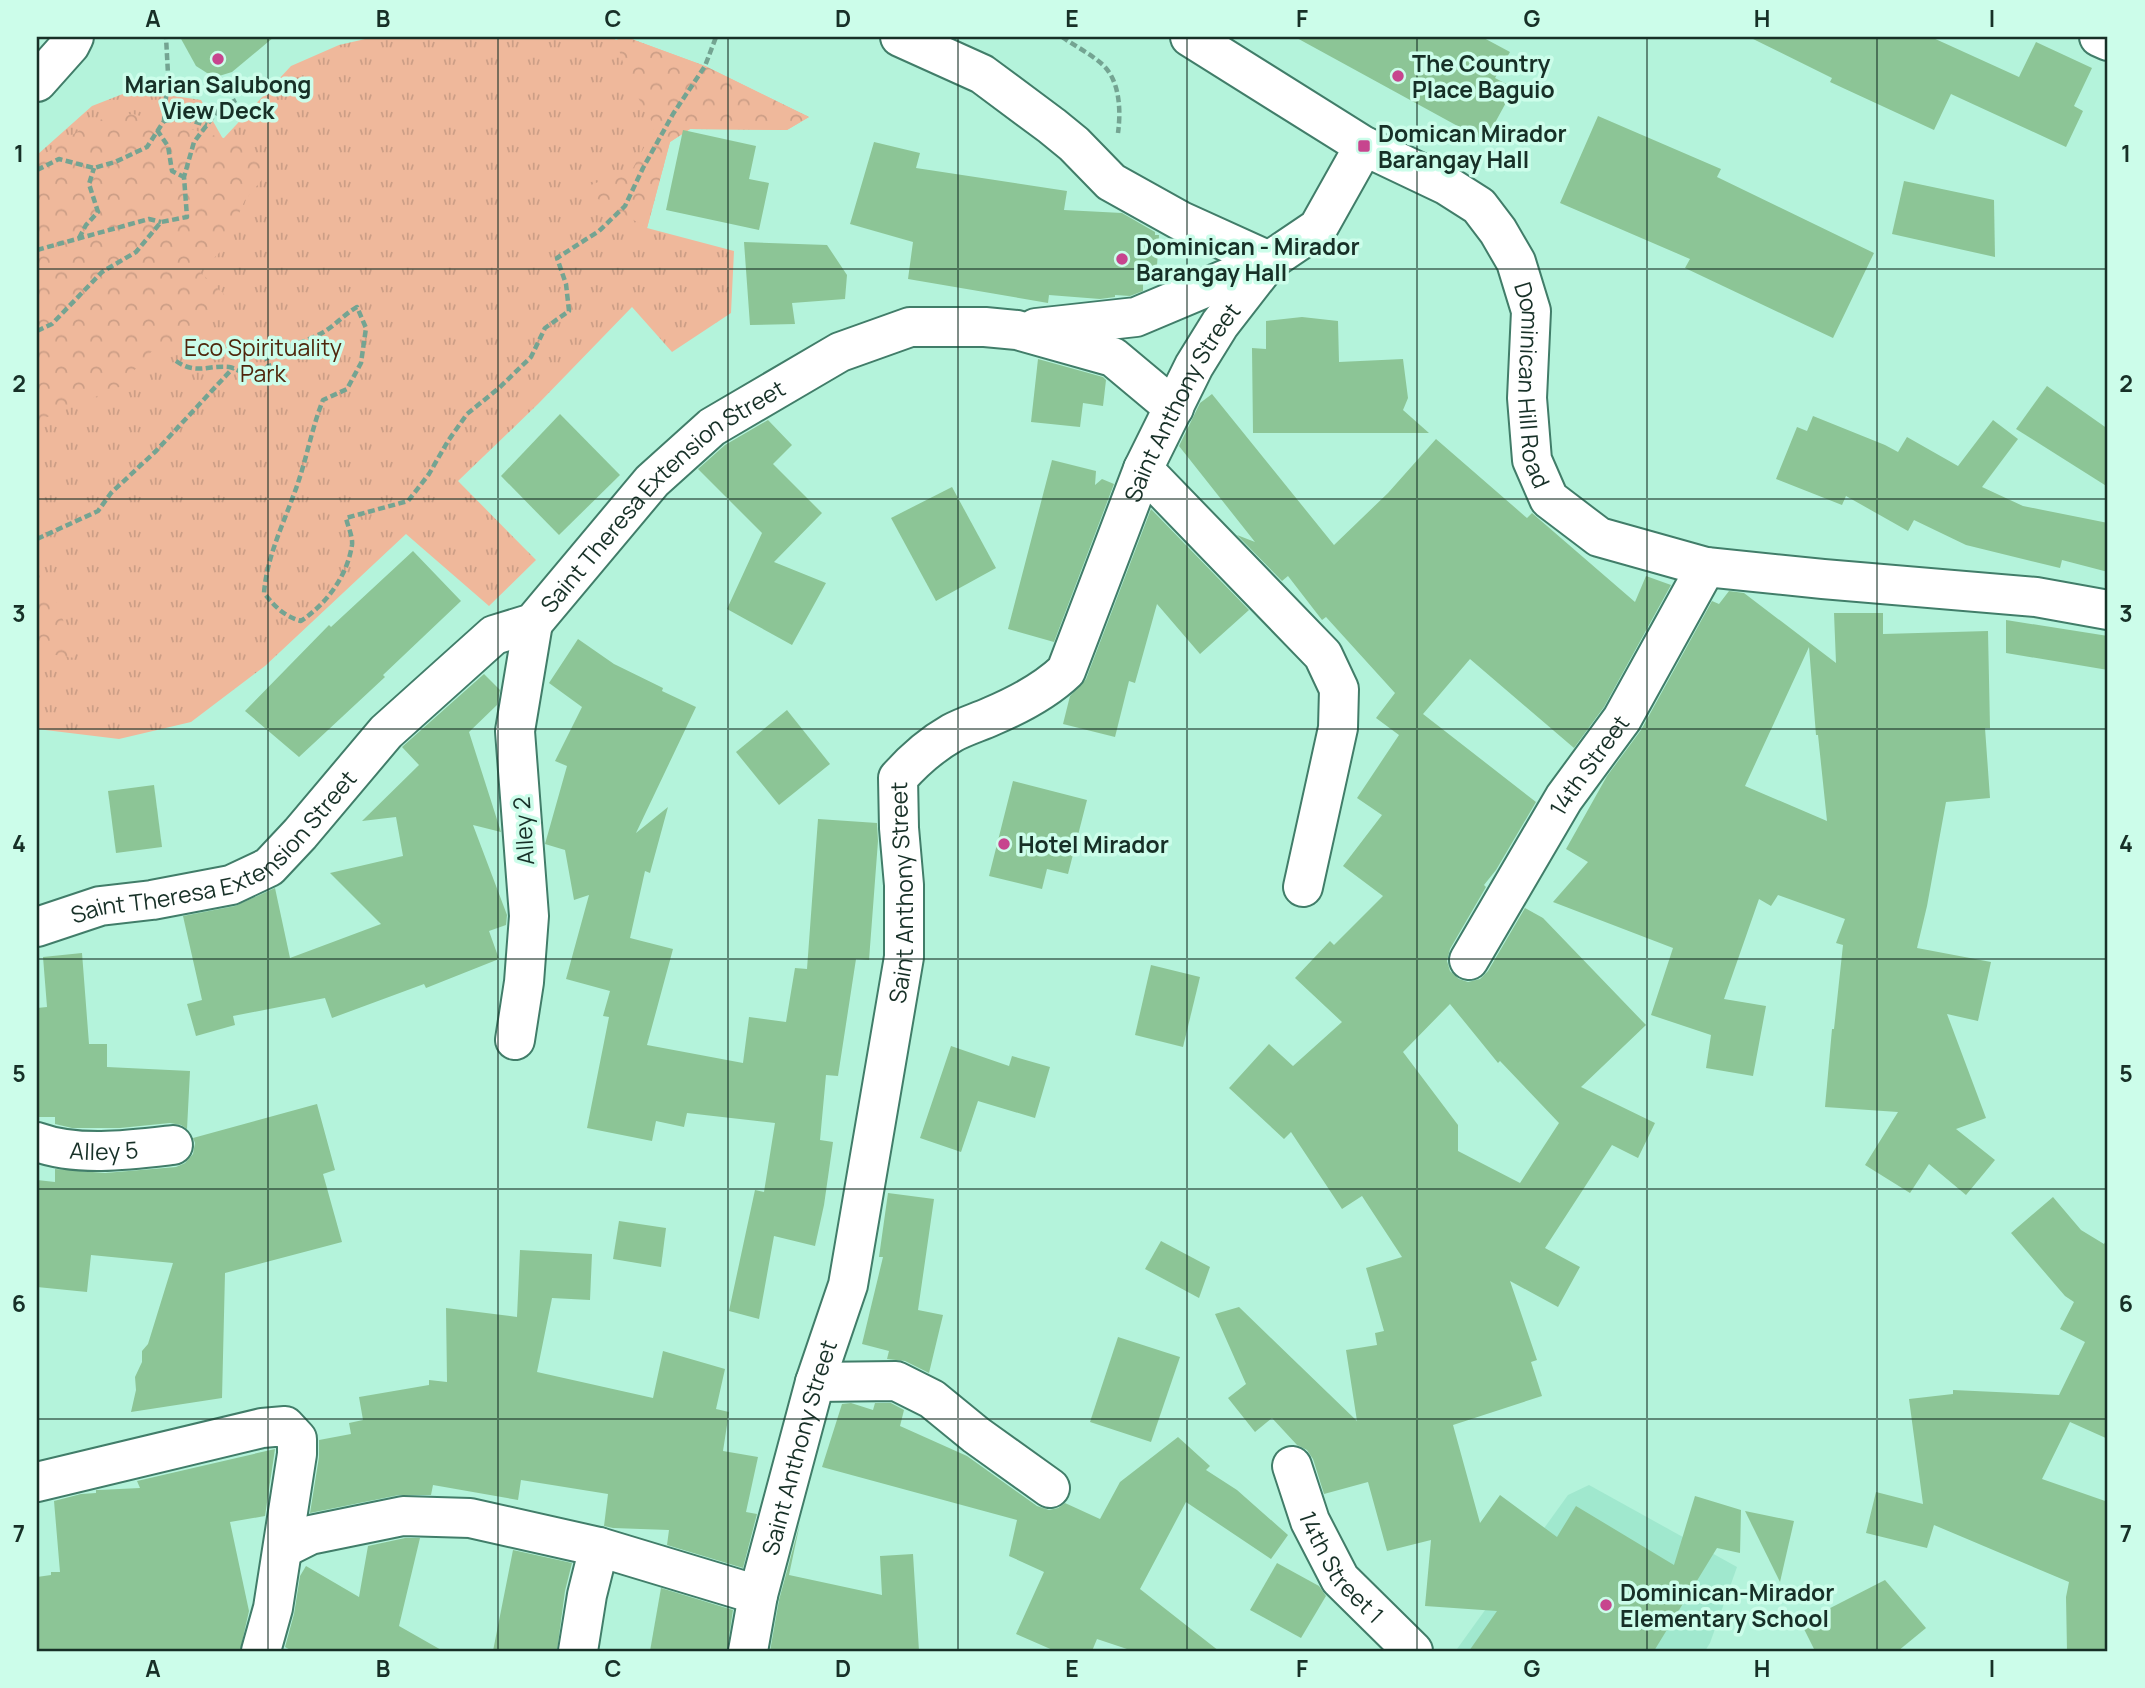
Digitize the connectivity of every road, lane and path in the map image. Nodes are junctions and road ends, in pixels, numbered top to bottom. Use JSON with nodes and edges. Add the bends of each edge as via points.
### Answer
{"nodes":[{"id":1,"x":166,"y":37,"type":"edge"},
{"id":2,"x":716,"y":37,"type":"edge"},
{"id":3,"x":900,"y":37,"type":"edge"},
{"id":4,"x":1062,"y":37,"type":"edge"},
{"id":5,"x":1190,"y":37,"type":"edge"},
{"id":6,"x":2099,"y":37,"type":"edge"},
{"id":7,"x":69,"y":40,"type":"edge"},
{"id":8,"x":2108,"y":41,"type":"edge"},
{"id":9,"x":37,"y":82,"type":"edge"},
{"id":10,"x":236,"y":100,"type":"dead end"},
{"id":11,"x":164,"y":121,"type":"junction"},
{"id":12,"x":206,"y":125,"type":"junction"},
{"id":13,"x":158,"y":131,"type":"junction"},
{"id":14,"x":1364,"y":146,"type":"junction"},
{"id":15,"x":94,"y":168,"type":"junction"},
{"id":16,"x":37,"y":170,"type":"edge"},
{"id":17,"x":184,"y":177,"type":"junction"},
{"id":18,"x":1111,"y":182,"type":"junction"},
{"id":19,"x":161,"y":222,"type":"junction"},
{"id":20,"x":78,"y":239,"type":"junction"},
{"id":21,"x":37,"y":250,"type":"edge"},
{"id":22,"x":1269,"y":261,"type":"junction"},
{"id":23,"x":1017,"y":330,"type":"junction"},
{"id":24,"x":37,"y":331,"type":"edge"},
{"id":25,"x":176,"y":361,"type":"dead end"},
{"id":26,"x":233,"y":367,"type":"junction"},
{"id":27,"x":1174,"y":408,"type":"junction"},
{"id":28,"x":1143,"y":469,"type":"junction"},
{"id":29,"x":37,"y":539,"type":"edge"},
{"id":30,"x":1706,"y":567,"type":"junction"},
{"id":31,"x":2108,"y":610,"type":"edge"},
{"id":32,"x":533,"y":623,"type":"junction"},
{"id":33,"x":1303,"y":887,"type":"dead end"},
{"id":34,"x":37,"y":927,"type":"edge"},
{"id":35,"x":1469,"y":961,"type":"dead end"},
{"id":36,"x":515,"y":1040,"type":"dead end"},
{"id":37,"x":37,"y":1142,"type":"edge"},
{"id":38,"x":173,"y":1145,"type":"dead end"},
{"id":39,"x":815,"y":1382,"type":"junction"},
{"id":40,"x":1292,"y":1466,"type":"dead end"},
{"id":41,"x":37,"y":1482,"type":"edge"},
{"id":42,"x":1050,"y":1488,"type":"dead end"},
{"id":43,"x":599,"y":1547,"type":"junction"},
{"id":44,"x":284,"y":1548,"type":"junction"},
{"id":45,"x":758,"y":1595,"type":"junction"},
{"id":46,"x":261,"y":1651,"type":"edge"},
{"id":47,"x":578,"y":1651,"type":"edge"},
{"id":48,"x":748,"y":1651,"type":"edge"},
{"id":49,"x":1413,"y":1651,"type":"edge"}],
"edges":[{"from":1,"to":11,"type":"path"},
{"from":2,"to":26,"type":"path","via":[[705,66],[673,114],[625,206],[599,231],[557,258],[569,311],[545,328],[531,357],[467,414],[408,501],[346,519],[352,543],[346,564],[329,598],[301,621],[275,608],[264,593],[266,571],[323,400],[347,389],[361,363],[366,328],[358,307],[319,335],[265,354],[269,365],[261,374],[247,375]]},
{"from":3,"to":18,"type":"street","via":[[982,74],[1059,132]]},
{"from":4,"to":18,"type":"path","via":[[1104,66],[1116,87],[1120,115]]},
{"from":5,"to":14,"type":"street","name":"Dominican Hill Road"},
{"from":6,"to":8,"type":"street"},
{"from":7,"to":9,"type":"street"},
{"from":10,"to":12,"type":"path","via":[[219,109]]},
{"from":11,"to":12,"type":"path","via":[[182,118]]},
{"from":11,"to":13,"type":"path"},
{"from":12,"to":17,"type":"path","via":[[194,142]]},
{"from":13,"to":15,"type":"path","via":[[147,147]]},
{"from":13,"to":17,"type":"path","via":[[168,146],[172,171]]},
{"from":14,"to":22,"type":"street","name":"Saint Anthony Street","via":[[1318,228]]},
{"from":14,"to":30,"type":"street","name":"Dominican Hill Road","via":[[1479,206],[1516,262],[1531,311],[1527,398],[1532,460],[1549,499],[1599,537]]},
{"from":15,"to":16,"type":"path","via":[[60,159]]},
{"from":15,"to":20,"type":"path","via":[[89,184],[98,212]]},
{"from":17,"to":19,"type":"path","via":[[187,217]]},
{"from":18,"to":22,"type":"street","via":[[1181,221]]},
{"from":19,"to":20,"type":"path","via":[[149,219]]},
{"from":19,"to":24,"type":"path","via":[[136,252],[102,272],[52,324]]},
{"from":20,"to":21,"type":"path"},
{"from":22,"to":23,"type":"street","name":"Saint Theresa Extension Street","via":[[1136,317]]},
{"from":22,"to":27,"type":"street","name":"Saint Anthony Street","via":[[1214,335]]},
{"from":23,"to":27,"type":"street","name":"Saint Theresa Extension Street","via":[[1113,357]]},
{"from":23,"to":32,"type":"street","name":"Saint Theresa Extension Street","via":[[910,327],[839,352],[770,391],[712,427],[652,481]]},
{"from":25,"to":26,"type":"path","via":[[200,370]]},
{"from":26,"to":29,"type":"path","via":[[98,511]]},
{"from":27,"to":28,"type":"street","name":"Saint Anthony Street"},
{"from":28,"to":33,"type":"street","via":[[1323,655],[1339,689],[1338,728]]},
{"from":28,"to":39,"type":"street","name":"Saint Anthony Street","via":[[1066,671],[1027,699],[953,732],[922,753],[898,778],[904,957],[848,1285]]},
{"from":30,"to":31,"type":"street","name":"Dominican Hill Road","via":[[2036,597]]},
{"from":30,"to":35,"type":"street","name":"14th Street","via":[[1622,719],[1564,797]]},
{"from":32,"to":34,"type":"street","name":"Saint Theresa Extension Street","via":[[494,635],[386,732],[269,867],[231,885],[100,906]]},
{"from":32,"to":36,"type":"street","name":"Alley 2","via":[[515,731],[529,916]]},
{"from":37,"to":38,"type":"street","name":"Alley 5","via":[[52,1148],[114,1151]]},
{"from":39,"to":42,"type":"street","via":[[896,1381],[932,1399]]},
{"from":39,"to":45,"type":"street","name":"Saint Anthony Street"},
{"from":40,"to":49,"type":"street","name":"14th Street 1","via":[[1310,1521],[1340,1579]]},
{"from":41,"to":44,"type":"street","via":[[285,1426],[297,1439],[297,1454]]},
{"from":43,"to":44,"type":"street","via":[[470,1518],[403,1516],[310,1535]]},
{"from":43,"to":45,"type":"street"},
{"from":43,"to":47,"type":"street"},
{"from":44,"to":46,"type":"street"},
{"from":45,"to":48,"type":"street","name":"Saint Anthony Street"}]}
